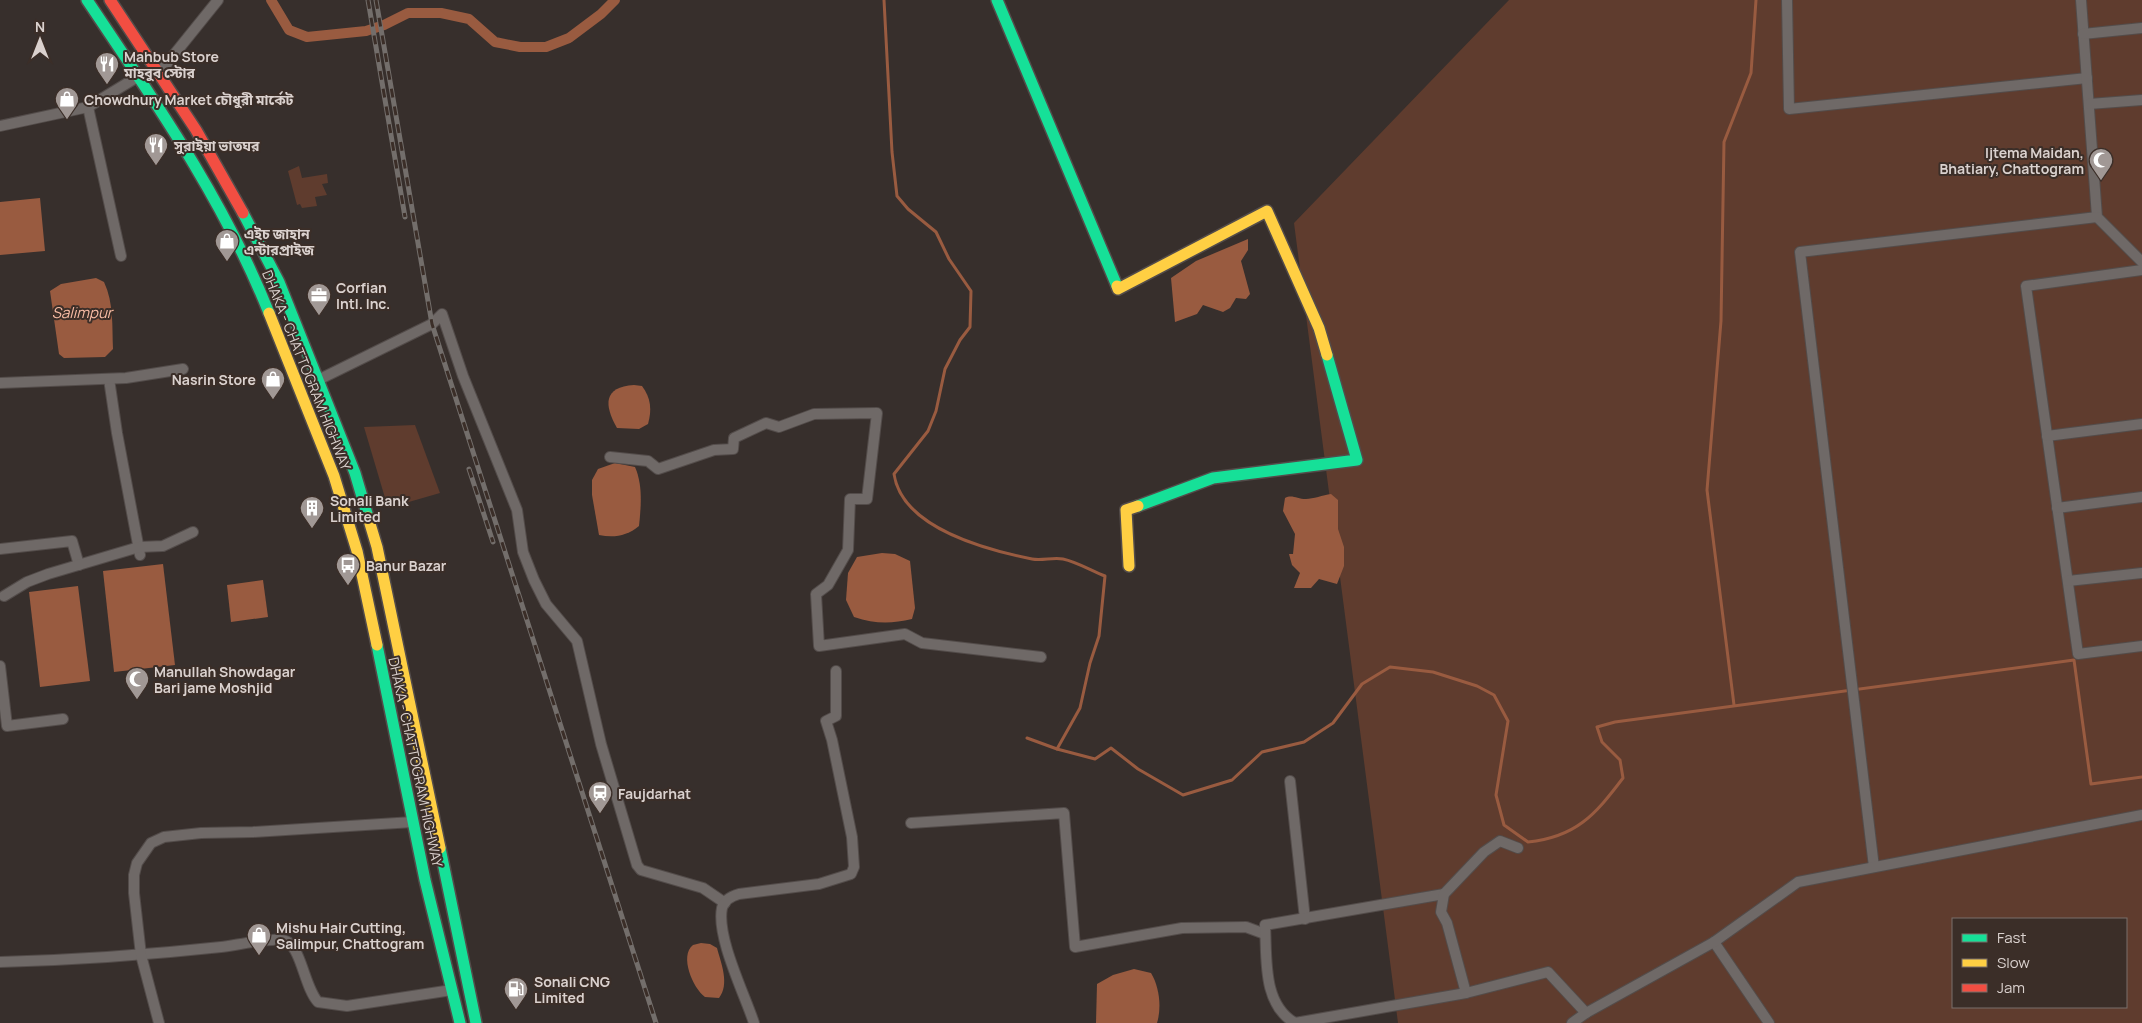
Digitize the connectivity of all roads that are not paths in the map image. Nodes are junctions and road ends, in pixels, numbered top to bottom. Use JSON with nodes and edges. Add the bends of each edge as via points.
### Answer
{"nodes":[{"id":1,"x":88,"y":0,"type":"edge"},
{"id":2,"x":110,"y":0,"type":"edge"},
{"id":3,"x":218,"y":0,"type":"edge"},
{"id":4,"x":997,"y":0,"type":"edge"},
{"id":5,"x":1787,"y":0,"type":"edge"},
{"id":6,"x":2081,"y":0,"type":"edge"},
{"id":7,"x":2142,"y":28,"type":"edge"},
{"id":8,"x":2084,"y":34,"type":"junction"},
{"id":9,"x":160,"y":72,"type":"junction"},
{"id":10,"x":139,"y":76,"type":"junction"},
{"id":11,"x":2087,"y":78,"type":"junction"},
{"id":12,"x":2142,"y":100,"type":"edge"},
{"id":13,"x":2089,"y":104,"type":"junction"},
{"id":14,"x":88,"y":107,"type":"junction"},
{"id":15,"x":0,"y":126,"type":"edge"},
{"id":16,"x":2097,"y":217,"type":"junction"},
{"id":17,"x":121,"y":256,"type":"dead end"},
{"id":18,"x":2142,"y":262,"type":"edge"},
{"id":19,"x":2142,"y":270,"type":"edge"},
{"id":20,"x":183,"y":369,"type":"dead end"},
{"id":21,"x":109,"y":379,"type":"junction"},
{"id":22,"x":318,"y":380,"type":"junction"},
{"id":23,"x":0,"y":383,"type":"edge"},
{"id":24,"x":2142,"y":424,"type":"edge"},
{"id":25,"x":2047,"y":436,"type":"junction"},
{"id":26,"x":610,"y":457,"type":"dead end"},
{"id":27,"x":2142,"y":497,"type":"edge"},
{"id":28,"x":2057,"y":508,"type":"junction"},
{"id":29,"x":192,"y":532,"type":"dead end"},
{"id":30,"x":377,"y":547,"type":"junction"},
{"id":31,"x":0,"y":549,"type":"edge"},
{"id":32,"x":140,"y":551,"type":"junction"},
{"id":33,"x":79,"y":565,"type":"junction"},
{"id":34,"x":1129,"y":566,"type":"dead end"},
{"id":35,"x":2142,"y":573,"type":"edge"},
{"id":36,"x":2068,"y":581,"type":"junction"},
{"id":37,"x":4,"y":596,"type":"dead end"},
{"id":38,"x":2142,"y":646,"type":"edge"},
{"id":39,"x":1041,"y":657,"type":"dead end"},
{"id":40,"x":0,"y":666,"type":"edge"},
{"id":41,"x":836,"y":671,"type":"dead end"},
{"id":42,"x":63,"y":719,"type":"dead end"},
{"id":43,"x":1290,"y":781,"type":"dead end"},
{"id":44,"x":409,"y":800,"type":"junction"},
{"id":45,"x":2142,"y":816,"type":"edge"},
{"id":46,"x":413,"y":822,"type":"junction"},
{"id":47,"x":911,"y":823,"type":"dead end"},
{"id":48,"x":1518,"y":848,"type":"dead end"},
{"id":49,"x":1874,"y":867,"type":"junction"},
{"id":50,"x":1444,"y":894,"type":"junction"},
{"id":51,"x":726,"y":903,"type":"junction"},
{"id":52,"x":1305,"y":919,"type":"junction"},
{"id":53,"x":1265,"y":934,"type":"junction"},
{"id":54,"x":1714,"y":942,"type":"junction"},
{"id":55,"x":141,"y":955,"type":"junction"},
{"id":56,"x":0,"y":962,"type":"edge"},
{"id":57,"x":452,"y":990,"type":"junction"},
{"id":58,"x":1466,"y":993,"type":"junction"},
{"id":59,"x":1586,"y":1013,"type":"junction"},
{"id":60,"x":159,"y":1023,"type":"edge"},
{"id":61,"x":460,"y":1023,"type":"edge"},
{"id":62,"x":476,"y":1023,"type":"edge"},
{"id":63,"x":754,"y":1023,"type":"edge"},
{"id":64,"x":1572,"y":1023,"type":"edge"},
{"id":65,"x":1769,"y":1023,"type":"edge"}],
"edges":[{"from":1,"to":10,"type":"main road","name":"DHAKA - CHATTOGRAM HIGHWAY"},
{"from":2,"to":9,"type":"main road","name":"DHAKA - CHATTOGRAM HIGHWAY"},
{"from":3,"to":9,"type":"street"},
{"from":4,"to":34,"type":"main road","via":[[1118,289],[1266,211],[1319,328],[1357,460],[1213,478],[1126,510]]},
{"from":5,"to":11,"type":"street","via":[[1789,109]]},
{"from":6,"to":8,"type":"street"},
{"from":7,"to":8,"type":"street"},
{"from":8,"to":11,"type":"street"},
{"from":9,"to":22,"type":"main road","name":"DHAKA - CHATTOGRAM HIGHWAY","via":[[256,235],[279,282]]},
{"from":10,"to":14,"type":"street"},
{"from":10,"to":44,"type":"main road","name":"DHAKA - CHATTOGRAM HIGHWAY","via":[[176,133],[236,239],[334,476],[357,551]]},
{"from":11,"to":13,"type":"street"},
{"from":12,"to":13,"type":"street"},
{"from":13,"to":16,"type":"street"},
{"from":14,"to":15,"type":"street"},
{"from":14,"to":17,"type":"street"},
{"from":16,"to":18,"type":"street"},
{"from":16,"to":49,"type":"street","via":[[1800,252]]},
{"from":19,"to":25,"type":"street","via":[[2026,286]]},
{"from":20,"to":21,"type":"street"},
{"from":21,"to":23,"type":"street"},
{"from":21,"to":32,"type":"street"},
{"from":22,"to":30,"type":"main road","name":"DHAKA - CHATTOGRAM HIGHWAY","via":[[355,473]]},
{"from":22,"to":51,"type":"street","via":[[432,324],[442,314],[463,376],[517,510],[523,552],[534,580],[546,604],[577,641],[601,744],[637,865],[642,870],[703,888]]},
{"from":24,"to":25,"type":"street"},
{"from":25,"to":28,"type":"street"},
{"from":26,"to":39,"type":"street","via":[[648,461],[658,469],[714,450],[733,449],[734,438],[766,423],[779,427],[814,414],[877,413],[867,498],[850,499],[848,550],[828,585],[816,594],[819,646],[905,634],[922,643]]},
{"from":27,"to":28,"type":"street"},
{"from":28,"to":36,"type":"street"},
{"from":29,"to":32,"type":"street","via":[[163,546]]},
{"from":30,"to":44,"type":"main road","via":[[380,598],[408,759]]},
{"from":30,"to":62,"type":"main road","name":"DHAKA - CHATTOGRAM HIGHWAY"},
{"from":31,"to":33,"type":"street","via":[[72,541]]},
{"from":32,"to":33,"type":"street"},
{"from":33,"to":37,"type":"street","via":[[26,582]]},
{"from":35,"to":36,"type":"street"},
{"from":36,"to":38,"type":"street","via":[[2078,654]]},
{"from":40,"to":42,"type":"street","via":[[7,726]]},
{"from":41,"to":51,"type":"street","via":[[836,716],[826,722],[852,837],[854,867],[851,874],[819,884],[754,891],[730,897]]},
{"from":43,"to":52,"type":"street"},
{"from":44,"to":46,"type":"main road","name":"DHAKA - CHATTOGRAM HIGHWAY"},
{"from":45,"to":49,"type":"street"},
{"from":46,"to":55,"type":"street","via":[[201,833],[164,837],[151,843],[137,862],[134,875]]},
{"from":46,"to":57,"type":"main road","name":"DHAKA - CHATTOGRAM HIGHWAY"},
{"from":47,"to":53,"type":"street","via":[[1064,813],[1075,947],[1182,928],[1246,927]]},
{"from":48,"to":50,"type":"street","via":[[1500,841],[1484,852]]},
{"from":49,"to":54,"type":"street","via":[[1798,882]]},
{"from":50,"to":52,"type":"street"},
{"from":50,"to":58,"type":"street","via":[[1441,912]]},
{"from":51,"to":63,"type":"street","via":[[722,906],[721,921],[726,945]]},
{"from":52,"to":53,"type":"street","via":[[1265,925]]},
{"from":53,"to":58,"type":"street","via":[[1269,988],[1284,1017],[1294,1023]]},
{"from":54,"to":59,"type":"street"},
{"from":54,"to":65,"type":"street"},
{"from":55,"to":56,"type":"street"},
{"from":55,"to":57,"type":"street","via":[[245,945],[279,938],[288,942],[295,952],[312,995],[318,1002],[347,1006]]},
{"from":55,"to":60,"type":"street"},
{"from":57,"to":61,"type":"main road","name":"DHAKA - CHATTOGRAM HIGHWAY"},
{"from":58,"to":59,"type":"street","via":[[1548,972]]},
{"from":59,"to":64,"type":"street"}]}
